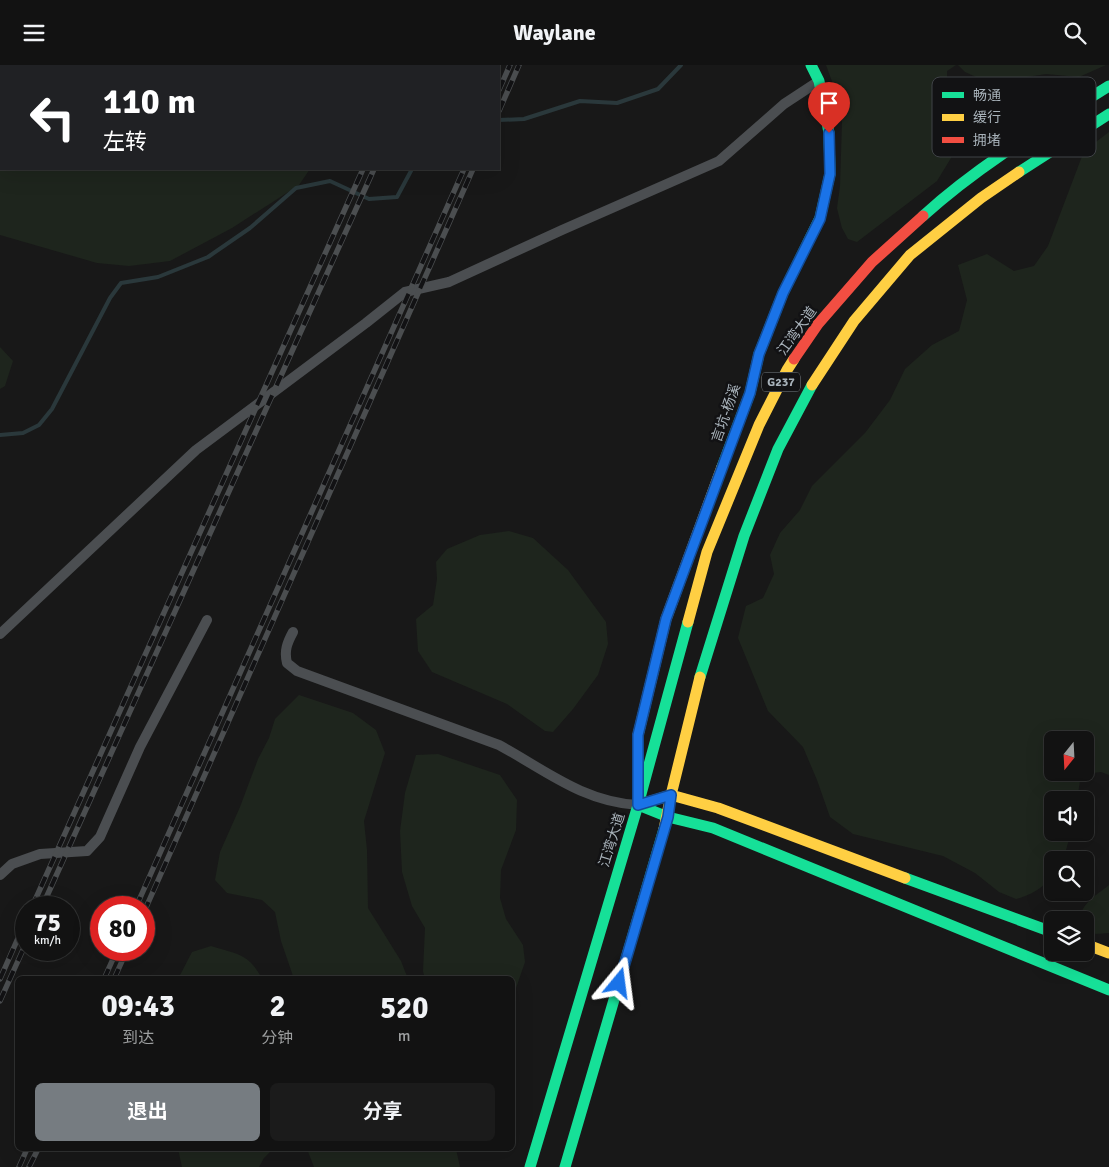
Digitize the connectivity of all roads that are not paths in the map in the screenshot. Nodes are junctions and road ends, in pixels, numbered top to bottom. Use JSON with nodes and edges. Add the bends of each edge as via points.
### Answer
{"nodes":[{"id":1,"x":811,"y":65,"type":"edge"},
{"id":2,"x":819,"y":81,"type":"junction"},
{"id":3,"x":1109,"y":86,"type":"edge"},
{"id":4,"x":1096,"y":94,"type":"edge"},
{"id":5,"x":1109,"y":114,"type":"edge"},
{"id":6,"x":1096,"y":122,"type":"edge"},
{"id":7,"x":999,"y":157,"type":"edge"},
{"id":8,"x":1041,"y":157,"type":"edge"},
{"id":9,"x":207,"y":619,"type":"dead end"},
{"id":10,"x":294,"y":632,"type":"dead end"},
{"id":11,"x":0,"y":634,"type":"edge"},
{"id":12,"x":671,"y":795,"type":"junction"},
{"id":13,"x":638,"y":805,"type":"junction"},
{"id":14,"x":668,"y":817,"type":"junction"},
{"id":15,"x":0,"y":875,"type":"edge"},
{"id":16,"x":1044,"y":929,"type":"edge"},
{"id":17,"x":1094,"y":947,"type":"edge"},
{"id":18,"x":1109,"y":953,"type":"edge"},
{"id":19,"x":1109,"y":989,"type":"edge"},
{"id":20,"x":530,"y":1167,"type":"edge"},
{"id":21,"x":565,"y":1167,"type":"edge"}],
"edges":[{"from":1,"to":2,"type":"main road","name":"言坑-杨溪"},
{"from":2,"to":11,"type":"street","via":[[784,104],[719,161],[450,282],[405,292],[196,450]]},
{"from":2,"to":13,"type":"main road","name":"言坑-杨溪","via":[[829,133],[830,174],[820,219],[783,293],[759,354],[750,393],[666,619],[638,735]]},
{"from":3,"to":4,"type":"main road","name":"江湾大道","number":"G237"},
{"from":5,"to":6,"type":"main road","number":"G237"},
{"from":7,"to":13,"type":"main road","name":"江湾大道","number":"G237","via":[[945,196],[872,262],[818,324],[786,370],[759,425],[707,552]]},
{"from":8,"to":12,"type":"main road","number":"G237","via":[[981,198],[910,255],[854,321],[810,389],[778,449],[744,535],[696,689]]},
{"from":9,"to":15,"type":"street","via":[[140,747],[100,837],[87,851],[40,854],[12,864]]},
{"from":10,"to":13,"type":"street","via":[[287,644],[285,657],[297,671],[499,745],[579,791],[618,804]]},
{"from":12,"to":13,"type":"main road"},
{"from":12,"to":14,"type":"main road","number":"G237"},
{"from":12,"to":16,"type":"main road","via":[[718,808]]},
{"from":13,"to":14,"type":"main road"},
{"from":13,"to":20,"type":"main road","name":"江湾大道","number":"G237"},
{"from":14,"to":19,"type":"main road","via":[[713,828]]},
{"from":14,"to":21,"type":"main road","number":"G237"},
{"from":17,"to":18,"type":"main road"}]}
